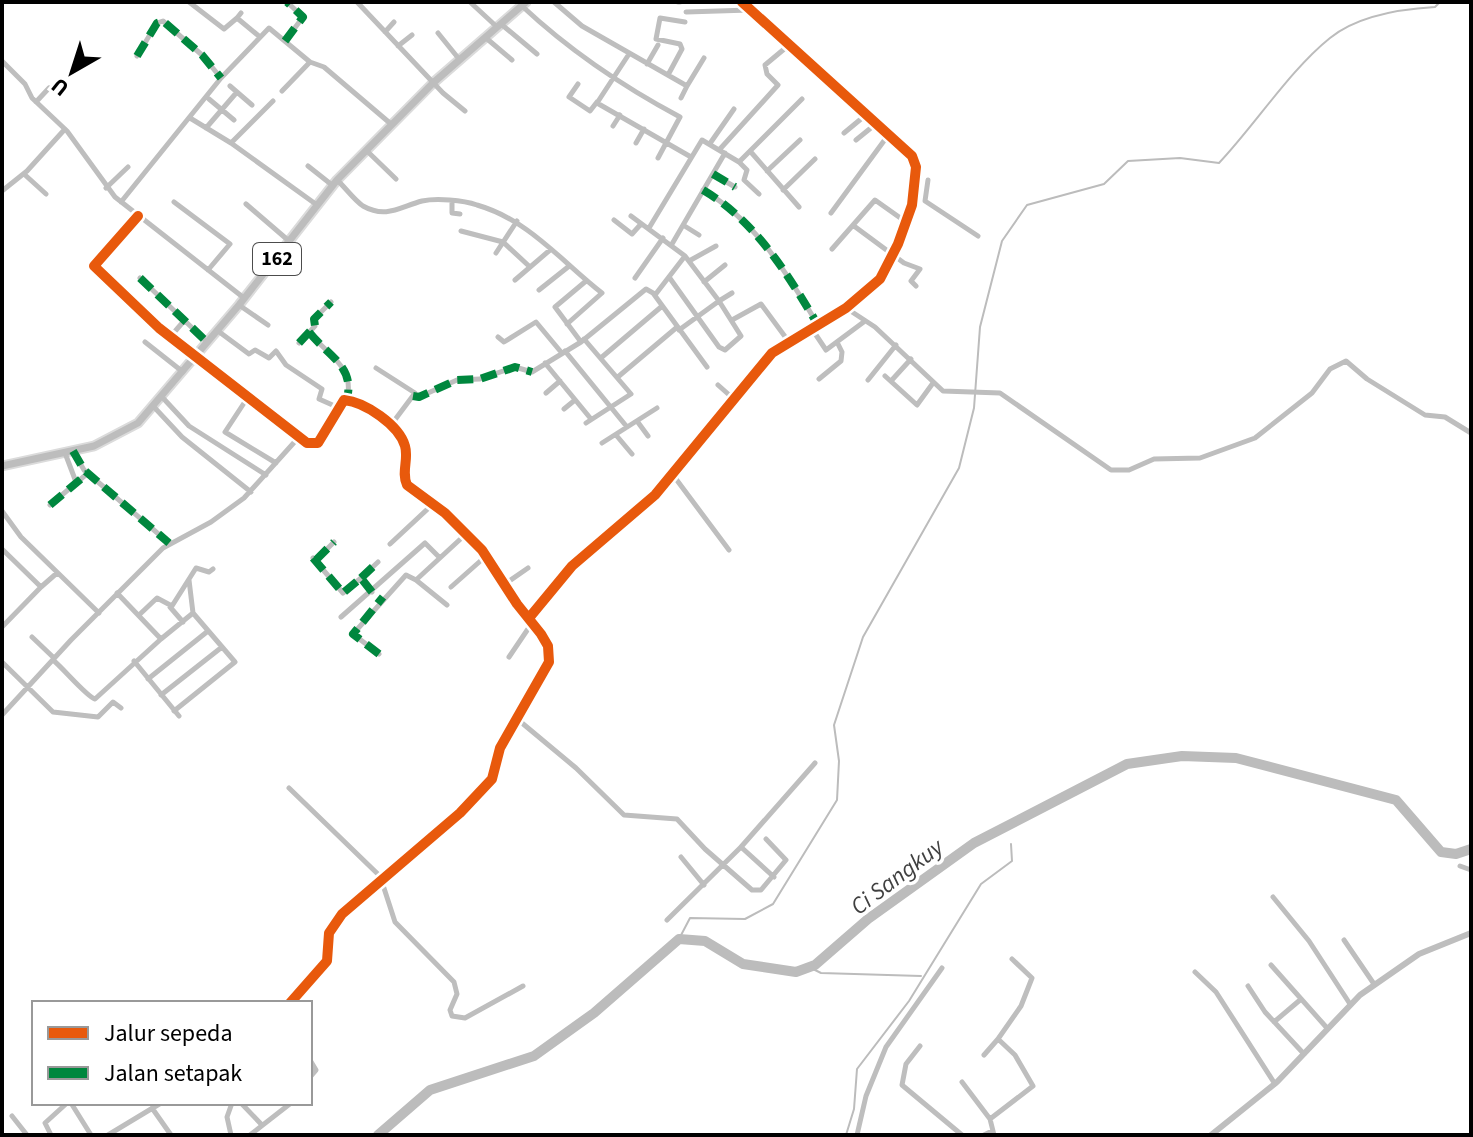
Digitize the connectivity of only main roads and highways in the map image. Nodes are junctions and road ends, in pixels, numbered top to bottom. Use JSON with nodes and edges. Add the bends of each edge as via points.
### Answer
{"nodes":[{"id":1,"x":524,"y":4,"type":"edge"},
{"id":2,"x":2,"y":466,"type":"edge"}],
"edges":[{"from":1,"to":2,"type":"main road","number":"162","via":[[433,83],[334,182],[154,407],[124,433]]}]}
